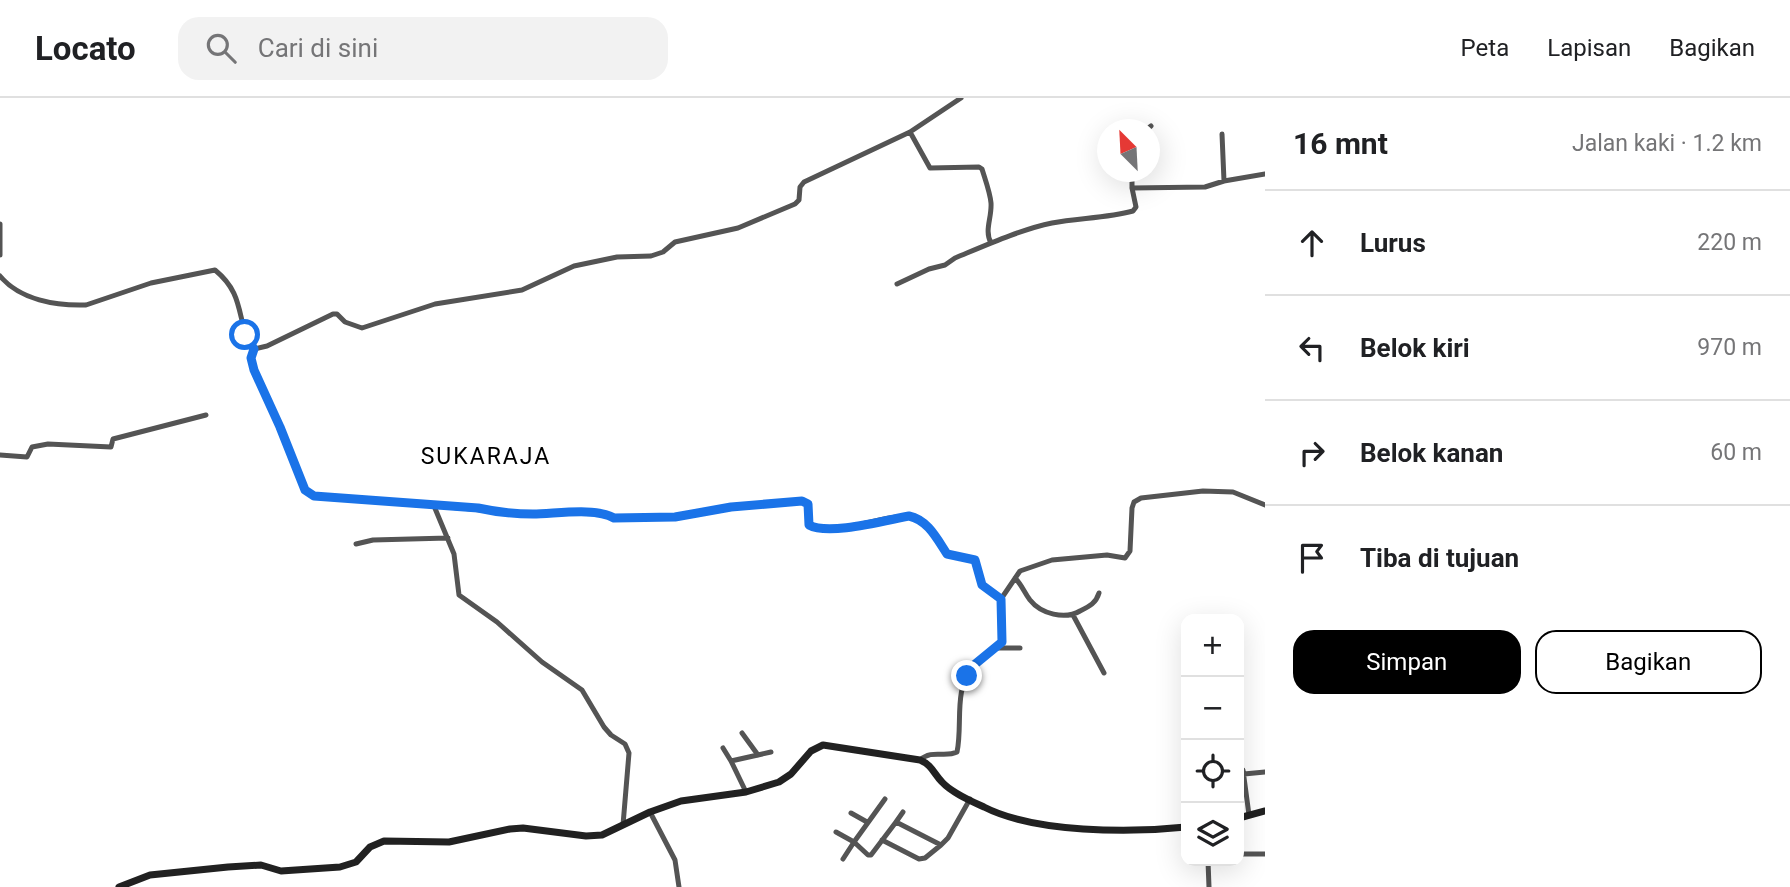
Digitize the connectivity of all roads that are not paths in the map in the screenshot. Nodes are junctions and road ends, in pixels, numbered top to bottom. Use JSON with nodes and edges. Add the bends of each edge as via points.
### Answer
{"nodes":[{"id":1,"x":961,"y":98,"type":"edge"},
{"id":2,"x":910,"y":132,"type":"junction"},
{"id":3,"x":1222,"y":134,"type":"dead end"},
{"id":4,"x":1265,"y":174,"type":"edge"},
{"id":5,"x":1224,"y":181,"type":"junction"},
{"id":6,"x":1132,"y":182,"type":"edge"},
{"id":7,"x":1132,"y":188,"type":"junction"},
{"id":8,"x":0,"y":225,"type":"edge"},
{"id":9,"x":991,"y":243,"type":"junction"},
{"id":10,"x":0,"y":255,"type":"edge"},
{"id":11,"x":0,"y":276,"type":"edge"},
{"id":12,"x":897,"y":284,"type":"dead end"},
{"id":13,"x":254,"y":349,"type":"junction"},
{"id":14,"x":206,"y":415,"type":"dead end"},
{"id":15,"x":0,"y":455,"type":"edge"},
{"id":16,"x":1265,"y":505,"type":"edge"},
{"id":17,"x":434,"y":506,"type":"junction"},
{"id":18,"x":448,"y":538,"type":"junction"},
{"id":19,"x":356,"y":544,"type":"dead end"},
{"id":20,"x":1014,"y":578,"type":"junction"},
{"id":21,"x":1099,"y":593,"type":"dead end"},
{"id":22,"x":1001,"y":599,"type":"junction"},
{"id":23,"x":1073,"y":615,"type":"junction"},
{"id":24,"x":997,"y":648,"type":"junction"},
{"id":25,"x":1020,"y":648,"type":"dead end"},
{"id":26,"x":1104,"y":673,"type":"dead end"},
{"id":27,"x":742,"y":733,"type":"dead end"},
{"id":28,"x":723,"y":748,"type":"dead end"},
{"id":29,"x":771,"y":752,"type":"dead end"},
{"id":30,"x":758,"y":755,"type":"junction"},
{"id":31,"x":920,"y":760,"type":"junction"},
{"id":32,"x":731,"y":761,"type":"junction"},
{"id":33,"x":1265,"y":772,"type":"edge"},
{"id":34,"x":746,"y":792,"type":"junction"},
{"id":35,"x":884,"y":799,"type":"dead end"},
{"id":36,"x":970,"y":799,"type":"junction"},
{"id":37,"x":1265,"y":811,"type":"edge"},
{"id":38,"x":650,"y":812,"type":"junction"},
{"id":39,"x":903,"y":812,"type":"dead end"},
{"id":40,"x":851,"y":813,"type":"dead end"},
{"id":41,"x":1249,"y":815,"type":"junction"},
{"id":42,"x":1244,"y":816,"type":"edge"},
{"id":43,"x":867,"y":822,"type":"junction"},
{"id":44,"x":896,"y":822,"type":"junction"},
{"id":45,"x":623,"y":825,"type":"junction"},
{"id":46,"x":1181,"y":827,"type":"edge"},
{"id":47,"x":836,"y":832,"type":"dead end"},
{"id":48,"x":882,"y":840,"type":"junction"},
{"id":49,"x":854,"y":842,"type":"junction"},
{"id":50,"x":941,"y":845,"type":"junction"},
{"id":51,"x":1244,"y":853,"type":"edge"},
{"id":52,"x":1265,"y":853,"type":"edge"},
{"id":53,"x":843,"y":859,"type":"dead end"},
{"id":54,"x":1208,"y":866,"type":"edge"},
{"id":55,"x":119,"y":887,"type":"edge"},
{"id":56,"x":679,"y":887,"type":"edge"},
{"id":57,"x":1209,"y":887,"type":"edge"}],
"edges":[{"from":1,"to":2,"type":"street"},
{"from":2,"to":9,"type":"street","via":[[930,168],[982,169],[991,202],[987,233]]},
{"from":2,"to":13,"type":"street","via":[[804,182],[795,204],[738,228],[675,242],[651,256],[575,266],[536,286],[435,304],[362,328],[332,314]]},
{"from":3,"to":5,"type":"street"},
{"from":4,"to":5,"type":"street"},
{"from":5,"to":7,"type":"street","via":[[1205,187]]},
{"from":6,"to":7,"type":"street"},
{"from":7,"to":9,"type":"street","via":[[1133,211],[1053,223]]},
{"from":8,"to":10,"type":"street"},
{"from":9,"to":12,"type":"street"},
{"from":11,"to":13,"type":"street","via":[[35,298],[76,306],[215,270],[235,292],[245,335]]},
{"from":13,"to":17,"type":"street","via":[[254,370],[306,492]]},
{"from":14,"to":15,"type":"street","via":[[113,439],[111,447],[48,444],[32,447],[27,457]]},
{"from":16,"to":20,"type":"street","via":[[1233,492],[1141,498],[1132,508],[1130,551],[1125,558],[1052,560],[1020,571]]},
{"from":17,"to":18,"type":"street"},
{"from":17,"to":22,"type":"street","via":[[608,514],[614,518],[675,517],[802,501],[808,504],[809,525],[841,528],[909,516],[926,525],[947,554],[975,560],[982,585]]},
{"from":18,"to":19,"type":"street"},
{"from":18,"to":45,"type":"street","via":[[459,595],[578,686],[604,727],[625,744],[629,753]]},
{"from":20,"to":22,"type":"street"},
{"from":20,"to":23,"type":"street","via":[[1038,607],[1057,615]]},
{"from":21,"to":23,"type":"street","via":[[1094,603]]},
{"from":22,"to":24,"type":"street","via":[[1002,642]]},
{"from":23,"to":26,"type":"street"},
{"from":24,"to":25,"type":"street"},
{"from":24,"to":31,"type":"street","via":[[974,665],[962,689],[957,752],[925,755]]},
{"from":27,"to":30,"type":"street"},
{"from":28,"to":32,"type":"street"},
{"from":29,"to":30,"type":"street"},
{"from":30,"to":32,"type":"street"},
{"from":31,"to":34,"type":"main road","via":[[816,747],[786,779]]},
{"from":31,"to":36,"type":"main road","via":[[942,783]]},
{"from":32,"to":34,"type":"street"},
{"from":33,"to":41,"type":"street","via":[[1244,772]]},
{"from":34,"to":38,"type":"main road","via":[[681,801]]},
{"from":35,"to":43,"type":"street"},
{"from":36,"to":46,"type":"main road","via":[[1021,821],[1124,831]]},
{"from":36,"to":50,"type":"street"},
{"from":37,"to":41,"type":"main road"},
{"from":38,"to":45,"type":"main road"},
{"from":38,"to":56,"type":"street","via":[[674,860]]},
{"from":39,"to":44,"type":"street"},
{"from":40,"to":43,"type":"street"},
{"from":41,"to":42,"type":"main road"},
{"from":43,"to":49,"type":"street"},
{"from":44,"to":48,"type":"street"},
{"from":44,"to":50,"type":"street"},
{"from":45,"to":55,"type":"main road","via":[[595,836],[523,828],[449,842],[384,841],[370,847],[356,862],[340,867],[281,871],[257,865],[194,870],[150,875]]},
{"from":47,"to":49,"type":"street"},
{"from":48,"to":49,"type":"street","via":[[869,855]]},
{"from":48,"to":50,"type":"street","via":[[922,859]]},
{"from":49,"to":53,"type":"street"},
{"from":51,"to":52,"type":"street"},
{"from":54,"to":57,"type":"street"}]}
